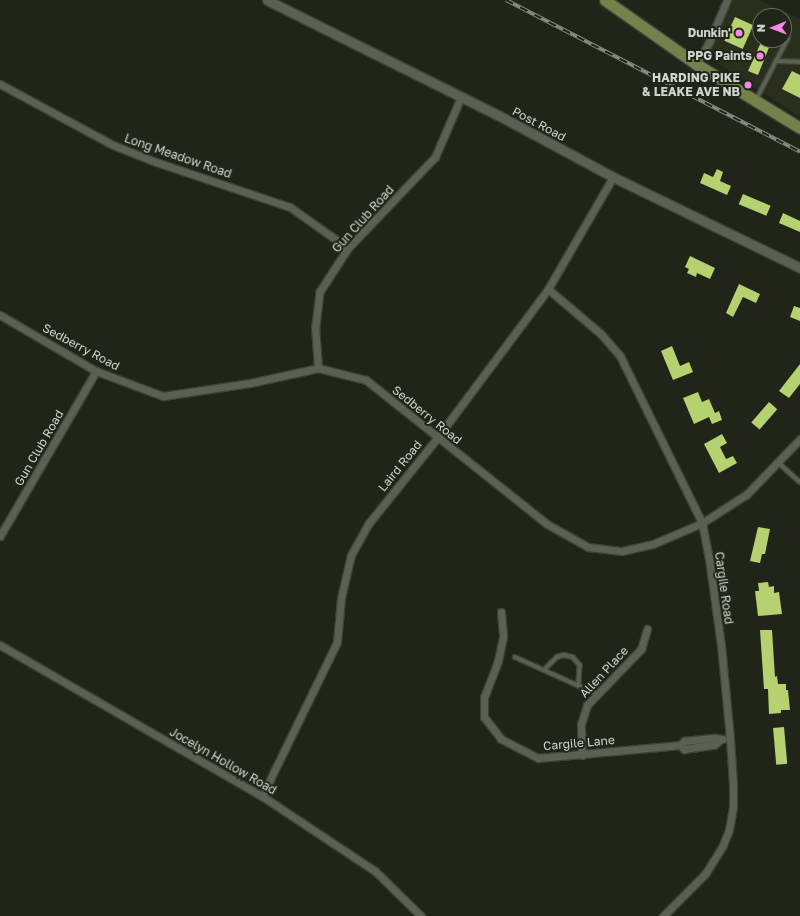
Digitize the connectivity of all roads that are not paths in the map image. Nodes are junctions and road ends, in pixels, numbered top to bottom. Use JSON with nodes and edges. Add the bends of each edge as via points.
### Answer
{"nodes":[{"id":1,"x":266,"y":0,"type":"edge"},
{"id":2,"x":605,"y":0,"type":"edge"},
{"id":3,"x":727,"y":0,"type":"edge"},
{"id":4,"x":783,"y":48,"type":"edge"},
{"id":5,"x":776,"y":60,"type":"junction"},
{"id":6,"x":800,"y":62,"type":"edge"},
{"id":7,"x":696,"y":64,"type":"junction"},
{"id":8,"x":0,"y":84,"type":"edge"},
{"id":9,"x":460,"y":97,"type":"junction"},
{"id":10,"x":756,"y":101,"type":"junction"},
{"id":11,"x":799,"y":125,"type":"edge"},
{"id":12,"x":613,"y":177,"type":"junction"},
{"id":13,"x":348,"y":248,"type":"junction"},
{"id":14,"x":800,"y":268,"type":"edge"},
{"id":15,"x":548,"y":289,"type":"junction"},
{"id":16,"x":0,"y":315,"type":"edge"},
{"id":17,"x":318,"y":368,"type":"junction"},
{"id":18,"x":96,"y":371,"type":"junction"},
{"id":19,"x":437,"y":438,"type":"junction"},
{"id":20,"x":800,"y":439,"type":"edge"},
{"id":21,"x":779,"y":462,"type":"junction"},
{"id":22,"x":800,"y":482,"type":"edge"},
{"id":23,"x":702,"y":523,"type":"junction"},
{"id":24,"x":0,"y":536,"type":"edge"},
{"id":25,"x":501,"y":612,"type":"dead end"},
{"id":26,"x":647,"y":629,"type":"dead end"},
{"id":27,"x":0,"y":645,"type":"edge"},
{"id":28,"x":515,"y":657,"type":"dead end"},
{"id":29,"x":544,"y":670,"type":"junction"},
{"id":30,"x":579,"y":686,"type":"junction"},
{"id":31,"x":597,"y":694,"type":"junction"},
{"id":32,"x":730,"y":739,"type":"junction"},
{"id":33,"x":582,"y":755,"type":"junction"},
{"id":34,"x":262,"y":796,"type":"junction"},
{"id":35,"x":421,"y":916,"type":"edge"},
{"id":36,"x":663,"y":916,"type":"edge"}],
"edges":[{"from":1,"to":9,"type":"street","name":"Post Road"},
{"from":2,"to":7,"type":"main road"},
{"from":3,"to":7,"type":"street","via":[[709,42]]},
{"from":4,"to":5,"type":"lane"},
{"from":5,"to":6,"type":"lane"},
{"from":5,"to":10,"type":"lane"},
{"from":7,"to":10,"type":"main road"},
{"from":8,"to":13,"type":"street","name":"Long Meadow Road","via":[[112,145],[290,207]]},
{"from":9,"to":12,"type":"street","name":"Post Road"},
{"from":9,"to":13,"type":"street","name":"Gun Club Road","via":[[435,157]]},
{"from":10,"to":11,"type":"main road"},
{"from":12,"to":14,"type":"street","name":"Post Road"},
{"from":12,"to":15,"type":"street","name":"Laird Road"},
{"from":13,"to":17,"type":"street","name":"Gun Club Road","via":[[320,291],[315,329]]},
{"from":15,"to":19,"type":"street","name":"Laird Road"},
{"from":15,"to":23,"type":"street","name":"Cargile Road","via":[[601,334],[620,356]]},
{"from":16,"to":18,"type":"street","name":"Sedberry Road"},
{"from":17,"to":18,"type":"street","name":"Sedberry Road","via":[[250,383],[163,396]]},
{"from":17,"to":19,"type":"street","name":"Sedberry Road","via":[[366,380]]},
{"from":18,"to":24,"type":"street","name":"Gun Club Road"},
{"from":19,"to":23,"type":"street","name":"Sedberry Road","via":[[546,524],[588,547],[622,551],[653,544]]},
{"from":19,"to":34,"type":"street","name":"Laird Road","via":[[369,523],[351,555],[341,598],[337,642]]},
{"from":20,"to":21,"type":"street","name":"Sedberry Road"},
{"from":21,"to":22,"type":"lane"},
{"from":21,"to":23,"type":"street","name":"Sedberry Road","via":[[747,494]]},
{"from":23,"to":32,"type":"street","name":"Cargile Road","via":[[718,624]]},
{"from":25,"to":33,"type":"street","name":"Cargile Lane","via":[[503,637],[498,661],[484,697],[484,717],[501,739],[538,758]]},
{"from":26,"to":31,"type":"street","name":"Allen Place","via":[[641,649]]},
{"from":27,"to":34,"type":"street","name":"Jocelyn Hollow Road"},
{"from":28,"to":29,"type":"lane"},
{"from":29,"to":30,"type":"lane"},
{"from":29,"to":30,"type":"lane","via":[[557,657],[573,657],[580,665]]},
{"from":30,"to":31,"type":"lane"},
{"from":31,"to":33,"type":"street","name":"Allen Place","via":[[587,705],[581,724]]},
{"from":32,"to":33,"type":"street","name":"Cargile Lane","via":[[684,741],[680,746]]},
{"from":32,"to":36,"type":"street","name":"Cargile Road","via":[[734,784],[729,830],[705,874]]},
{"from":34,"to":35,"type":"street","name":"Jocelyn Hollow Road","via":[[375,871]]}]}
